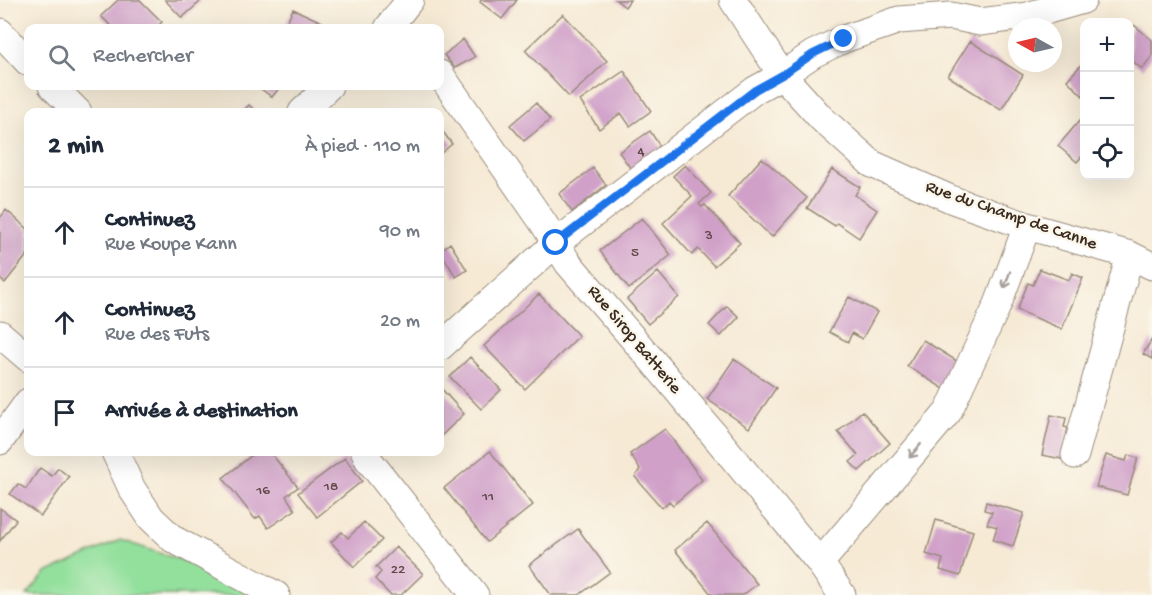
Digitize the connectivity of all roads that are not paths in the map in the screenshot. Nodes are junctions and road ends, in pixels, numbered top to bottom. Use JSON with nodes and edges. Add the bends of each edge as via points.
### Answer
{"nodes":[{"id":1,"x":410,"y":0,"type":"edge"},
{"id":2,"x":733,"y":0,"type":"edge"},
{"id":3,"x":1083,"y":0,"type":"edge"},
{"id":4,"x":944,"y":8,"type":"edge"},
{"id":5,"x":394,"y":24,"type":"edge"},
{"id":6,"x":0,"y":32,"type":"edge"},
{"id":7,"x":24,"y":58,"type":"edge"},
{"id":8,"x":782,"y":75,"type":"junction"},
{"id":9,"x":444,"y":80,"type":"edge"},
{"id":10,"x":56,"y":90,"type":"edge"},
{"id":11,"x":325,"y":90,"type":"edge"},
{"id":12,"x":74,"y":108,"type":"edge"},
{"id":13,"x":306,"y":108,"type":"edge"},
{"id":14,"x":1027,"y":226,"type":"junction"},
{"id":15,"x":556,"y":243,"type":"junction"},
{"id":16,"x":1141,"y":260,"type":"edge"},
{"id":17,"x":0,"y":334,"type":"edge"},
{"id":18,"x":444,"y":343,"type":"edge"},
{"id":19,"x":24,"y":355,"type":"edge"},
{"id":20,"x":24,"y":408,"type":"edge"},
{"id":21,"x":0,"y":441,"type":"edge"},
{"id":22,"x":1075,"y":455,"type":"dead end"},
{"id":23,"x":117,"y":456,"type":"edge"},
{"id":24,"x":367,"y":456,"type":"edge"},
{"id":25,"x":820,"y":563,"type":"junction"},
{"id":26,"x":276,"y":595,"type":"edge"},
{"id":27,"x":475,"y":595,"type":"edge"},
{"id":28,"x":842,"y":595,"type":"edge"}],
"edges":[{"from":1,"to":5,"type":"street"},
{"from":2,"to":8,"type":"street","name":"Rue du Champ de Canne"},
{"from":3,"to":4,"type":"street","via":[[1028,15],[980,22]]},
{"from":4,"to":8,"type":"street","via":[[844,39]]},
{"from":6,"to":7,"type":"street"},
{"from":8,"to":14,"type":"street","name":"Rue du Champ de Canne","via":[[822,119],[872,164],[952,200]]},
{"from":8,"to":15,"type":"street","via":[[755,90]]},
{"from":9,"to":15,"type":"street","name":"Rue Sirop Batterie"},
{"from":10,"to":12,"type":"street"},
{"from":11,"to":13,"type":"street"},
{"from":14,"to":16,"type":"street","name":"Rue du Champ de Canne"},
{"from":14,"to":25,"type":"street","one_way":true,"via":[[998,304],[948,411]]},
{"from":15,"to":18,"type":"street"},
{"from":15,"to":25,"type":"street","name":"Rue Sirop Batterie","via":[[568,263]]},
{"from":16,"to":22,"type":"street"},
{"from":17,"to":19,"type":"street"},
{"from":20,"to":21,"type":"street"},
{"from":23,"to":26,"type":"street","via":[[150,518],[173,539]]},
{"from":24,"to":27,"type":"street"},
{"from":25,"to":28,"type":"street","name":"Rue Sirop Batterie"}]}
